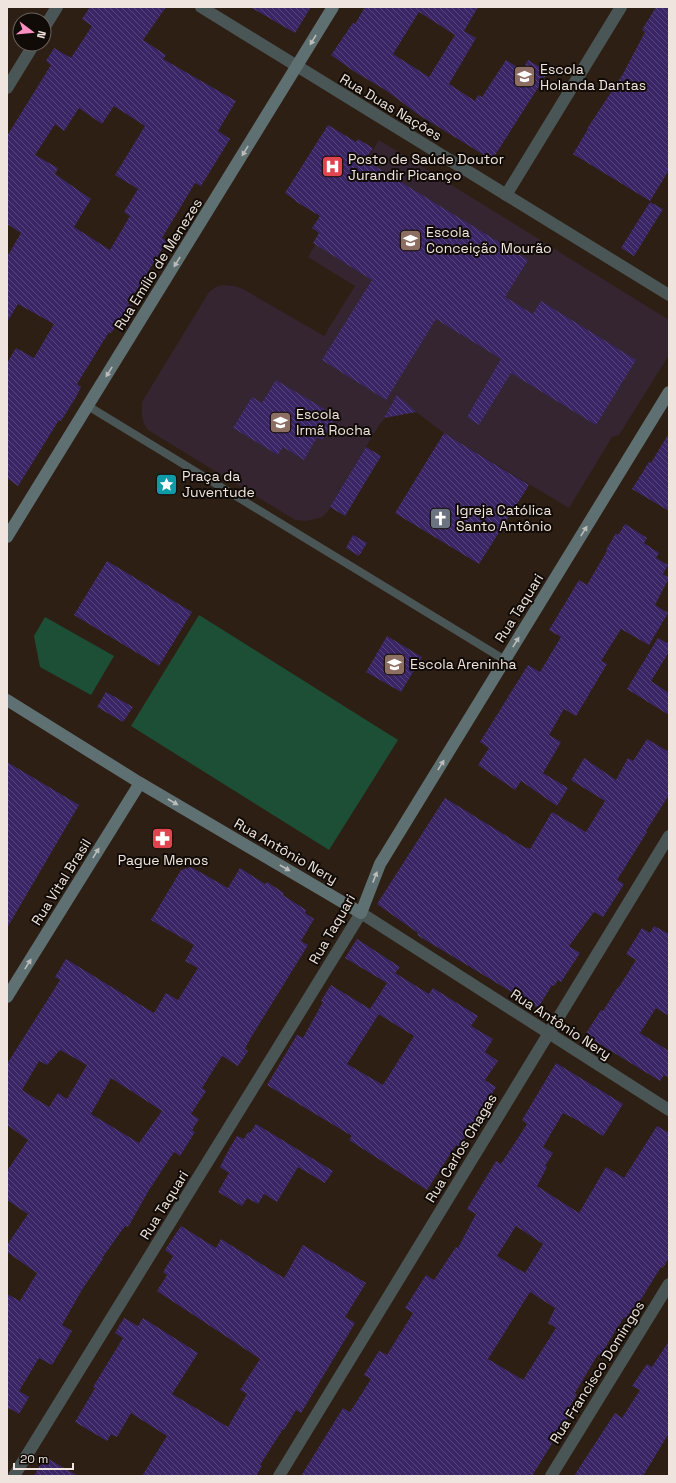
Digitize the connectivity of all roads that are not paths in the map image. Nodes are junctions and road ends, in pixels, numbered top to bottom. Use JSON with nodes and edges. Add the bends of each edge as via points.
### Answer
{"nodes":[{"id":1,"x":201,"y":7,"type":"edge"},
{"id":2,"x":333,"y":7,"type":"edge"},
{"id":3,"x":621,"y":7,"type":"edge"},
{"id":4,"x":29,"y":52,"type":"edge"},
{"id":5,"x":297,"y":67,"type":"junction"},
{"id":6,"x":7,"y":88,"type":"edge"},
{"id":7,"x":506,"y":195,"type":"junction"},
{"id":8,"x":669,"y":295,"type":"edge"},
{"id":9,"x":669,"y":392,"type":"edge"},
{"id":10,"x":88,"y":406,"type":"junction"},
{"id":11,"x":7,"y":537,"type":"edge"},
{"id":12,"x":505,"y":660,"type":"junction"},
{"id":13,"x":7,"y":700,"type":"edge"},
{"id":14,"x":140,"y":783,"type":"junction"},
{"id":15,"x":669,"y":836,"type":"edge"},
{"id":16,"x":361,"y":913,"type":"junction"},
{"id":17,"x":7,"y":997,"type":"edge"},
{"id":18,"x":549,"y":1034,"type":"junction"},
{"id":19,"x":669,"y":1110,"type":"edge"},
{"id":20,"x":669,"y":1284,"type":"edge"},
{"id":21,"x":14,"y":1476,"type":"edge"},
{"id":22,"x":279,"y":1476,"type":"edge"},
{"id":23,"x":550,"y":1476,"type":"edge"}],
"edges":[{"from":1,"to":5,"type":"street","name":"Rua Duas Nações"},
{"from":2,"to":5,"type":"street","name":"Rua Emílio de Menezes","one_way":true},
{"from":3,"to":7,"type":"street"},
{"from":4,"to":6,"type":"street"},
{"from":5,"to":7,"type":"street","name":"Rua Duas Nações"},
{"from":5,"to":10,"type":"street","name":"Rua Emílio de Menezes","one_way":true},
{"from":7,"to":8,"type":"street","name":"Rua Duas Nações"},
{"from":12,"to":9,"type":"street","name":"Rua Taquari","one_way":true},
{"from":10,"to":11,"type":"street","name":"Rua Emílio de Menezes"},
{"from":10,"to":12,"type":"lane"},
{"from":16,"to":12,"type":"street","name":"Rua Taquari","one_way":true,"via":[[380,864]]},
{"from":13,"to":14,"type":"street","name":"Rua Antônio Nery"},
{"from":14,"to":16,"type":"street","name":"Rua Antônio Nery","one_way":true},
{"from":17,"to":14,"type":"street","name":"Rua Vital Brasil","one_way":true},
{"from":15,"to":18,"type":"street","name":"Rua Carlos Chagas"},
{"from":16,"to":18,"type":"street","name":"Rua Antônio Nery"},
{"from":16,"to":21,"type":"street","name":"Rua Taquari"},
{"from":18,"to":19,"type":"street","name":"Rua Antônio Nery"},
{"from":18,"to":22,"type":"street","name":"Rua Carlos Chagas"},
{"from":20,"to":23,"type":"street","name":"Rua Francisco Domingos"}]}
